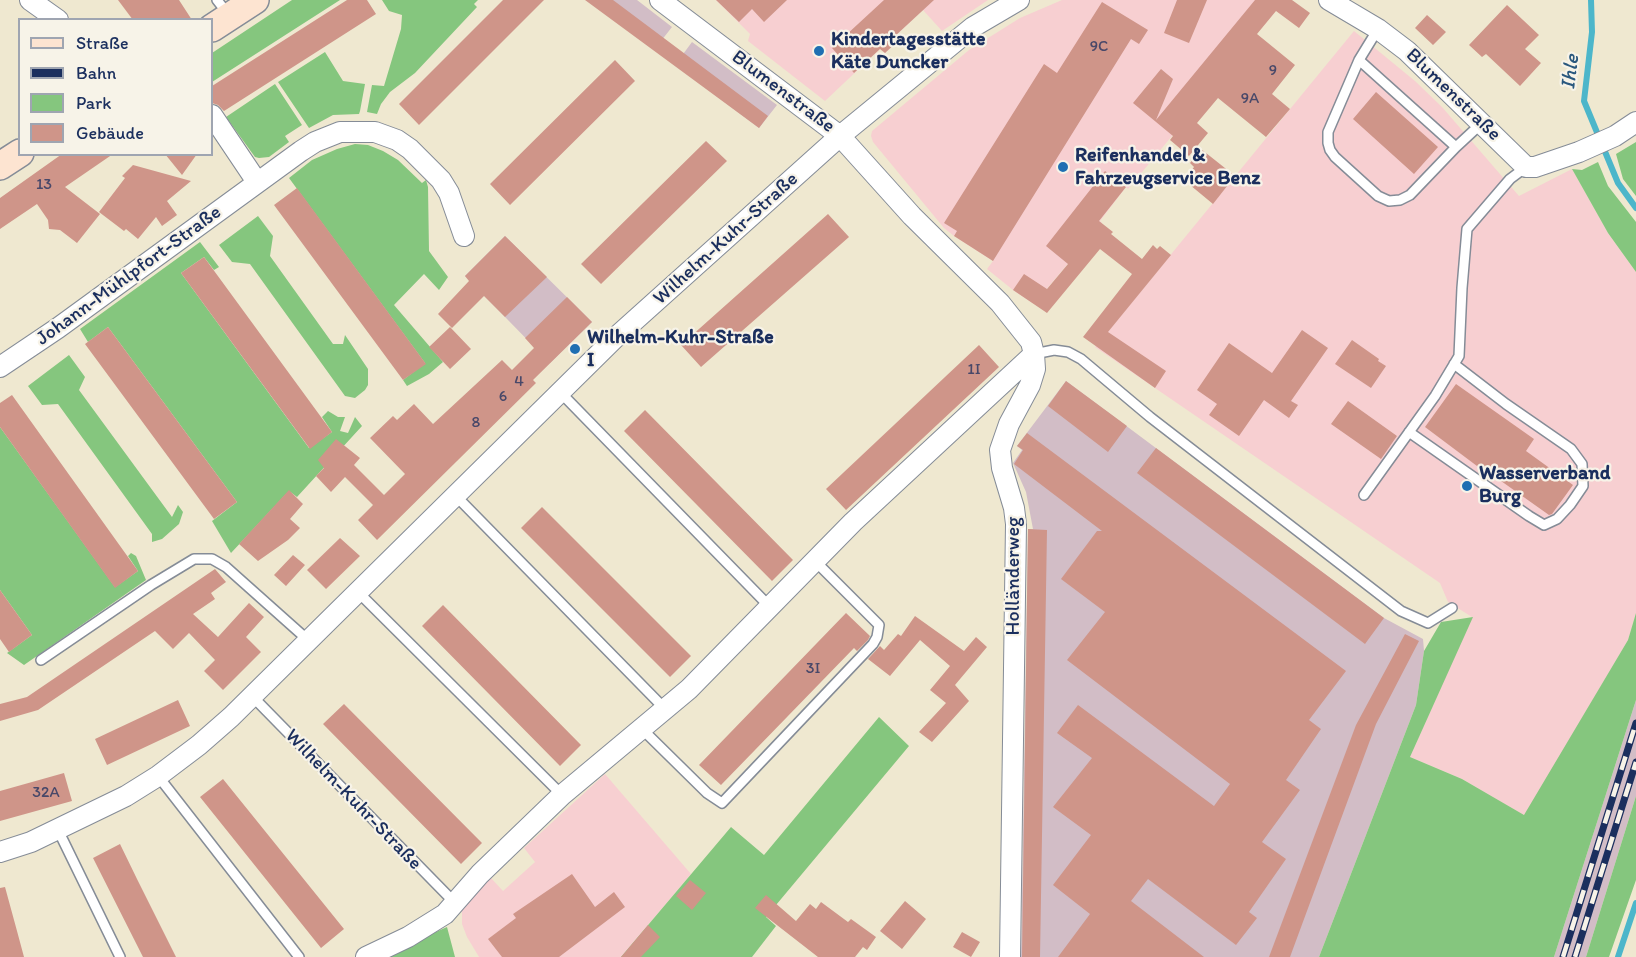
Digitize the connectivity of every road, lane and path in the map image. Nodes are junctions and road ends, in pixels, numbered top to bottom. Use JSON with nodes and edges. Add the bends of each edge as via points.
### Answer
{"nodes":[{"id":1,"x":30,"y":0,"type":"edge"},
{"id":2,"x":255,"y":0,"type":"edge"},
{"id":3,"x":660,"y":0,"type":"edge"},
{"id":4,"x":1019,"y":0,"type":"edge"},
{"id":5,"x":1329,"y":0,"type":"edge"},
{"id":6,"x":220,"y":15,"type":"edge"},
{"id":7,"x":55,"y":18,"type":"edge"},
{"id":8,"x":1378,"y":29,"type":"junction"},
{"id":9,"x":1359,"y":60,"type":"junction"},
{"id":10,"x":213,"y":116,"type":"edge"},
{"id":11,"x":1483,"y":122,"type":"junction"},
{"id":12,"x":1636,"y":122,"type":"edge"},
{"id":13,"x":840,"y":136,"type":"junction"},
{"id":14,"x":1456,"y":147,"type":"junction"},
{"id":15,"x":18,"y":154,"type":"edge"},
{"id":16,"x":0,"y":166,"type":"edge"},
{"id":17,"x":1526,"y":167,"type":"junction"},
{"id":18,"x":257,"y":182,"type":"junction"},
{"id":19,"x":464,"y":236,"type":"dead end"},
{"id":20,"x":1034,"y":354,"type":"junction"},
{"id":21,"x":1454,"y":364,"type":"junction"},
{"id":22,"x":0,"y":367,"type":"edge"},
{"id":23,"x":560,"y":392,"type":"junction"},
{"id":24,"x":1409,"y":432,"type":"junction"},
{"id":25,"x":455,"y":495,"type":"junction"},
{"id":26,"x":1364,"y":495,"type":"dead end"},
{"id":27,"x":814,"y":560,"type":"junction"},
{"id":28,"x":358,"y":592,"type":"junction"},
{"id":29,"x":769,"y":606,"type":"junction"},
{"id":30,"x":1452,"y":608,"type":"dead end"},
{"id":31,"x":309,"y":641,"type":"junction"},
{"id":32,"x":41,"y":660,"type":"dead end"},
{"id":33,"x":252,"y":696,"type":"junction"},
{"id":34,"x":665,"y":709,"type":"junction"},
{"id":35,"x":641,"y":728,"type":"junction"},
{"id":36,"x":158,"y":776,"type":"junction"},
{"id":37,"x":562,"y":795,"type":"junction"},
{"id":38,"x":58,"y":830,"type":"junction"},
{"id":39,"x":0,"y":852,"type":"edge"},
{"id":40,"x":455,"y":903,"type":"junction"},
{"id":41,"x":120,"y":957,"type":"edge"},
{"id":42,"x":298,"y":957,"type":"edge"},
{"id":43,"x":366,"y":957,"type":"edge"},
{"id":44,"x":1010,"y":957,"type":"edge"}],
"edges":[{"from":1,"to":7,"type":"street"},
{"from":2,"to":6,"type":"street"},
{"from":3,"to":13,"type":"street","name":"Blumenstraße"},
{"from":4,"to":13,"type":"street","name":"Blumenstraße","via":[[973,27]]},
{"from":5,"to":8,"type":"street","name":"Blumenstraße"},
{"from":8,"to":9,"type":"lane"},
{"from":8,"to":11,"type":"street","name":"Blumenstraße"},
{"from":9,"to":14,"type":"lane"},
{"from":9,"to":14,"type":"lane","via":[[1328,132],[1328,143],[1335,158],[1360,181],[1378,196],[1400,200],[1410,195]]},
{"from":10,"to":18,"type":"street"},
{"from":11,"to":14,"type":"lane"},
{"from":11,"to":17,"type":"street","name":"Blumenstraße"},
{"from":12,"to":17,"type":"street","via":[[1579,152]]},
{"from":13,"to":20,"type":"street","via":[[912,216],[1000,303],[1031,342]]},
{"from":13,"to":23,"type":"street","name":"Wilhelm-Kuhr-Straße"},
{"from":15,"to":16,"type":"street"},
{"from":17,"to":21,"type":"lane","via":[[1510,179],[1467,229],[1459,356]]},
{"from":18,"to":19,"type":"street","name":"Johann-Mühlpfort-Straße","via":[[328,136],[375,132],[410,149],[441,180]]},
{"from":18,"to":22,"type":"street","name":"Johann-Mühlpfort-Straße","via":[[68,322]]},
{"from":20,"to":27,"type":"street"},
{"from":20,"to":30,"type":"lane","via":[[1054,350],[1081,359],[1401,611],[1428,623]]},
{"from":20,"to":44,"type":"street","name":"Holländerweg","via":[[1030,385],[1009,423],[1000,450],[1016,524]]},
{"from":21,"to":24,"type":"lane"},
{"from":21,"to":24,"type":"lane","via":[[1571,449],[1582,464],[1583,486],[1570,506],[1544,525]]},
{"from":23,"to":25,"type":"street","name":"Wilhelm-Kuhr-Straße"},
{"from":23,"to":29,"type":"lane"},
{"from":24,"to":26,"type":"lane"},
{"from":25,"to":28,"type":"street","name":"Wilhelm-Kuhr-Straße"},
{"from":25,"to":34,"type":"lane"},
{"from":27,"to":29,"type":"street"},
{"from":27,"to":35,"type":"lane","via":[[879,625],[877,637],[722,803]]},
{"from":28,"to":31,"type":"street","name":"Wilhelm-Kuhr-Straße"},
{"from":28,"to":37,"type":"lane"},
{"from":29,"to":34,"type":"street"},
{"from":31,"to":32,"type":"lane","via":[[226,567],[212,559],[194,559]]},
{"from":31,"to":33,"type":"street","name":"Wilhelm-Kuhr-Straße"},
{"from":33,"to":36,"type":"street","name":"Wilhelm-Kuhr-Straße"},
{"from":33,"to":40,"type":"lane","name":"Wilhelm-Kuhr-Straße"},
{"from":34,"to":35,"type":"street"},
{"from":35,"to":37,"type":"street"},
{"from":36,"to":38,"type":"street","name":"Wilhelm-Kuhr-Straße"},
{"from":36,"to":42,"type":"lane"},
{"from":37,"to":40,"type":"street"},
{"from":38,"to":39,"type":"street","name":"Wilhelm-Kuhr-Straße"},
{"from":38,"to":41,"type":"lane"},
{"from":40,"to":43,"type":"street","via":[[430,925]]}]}
